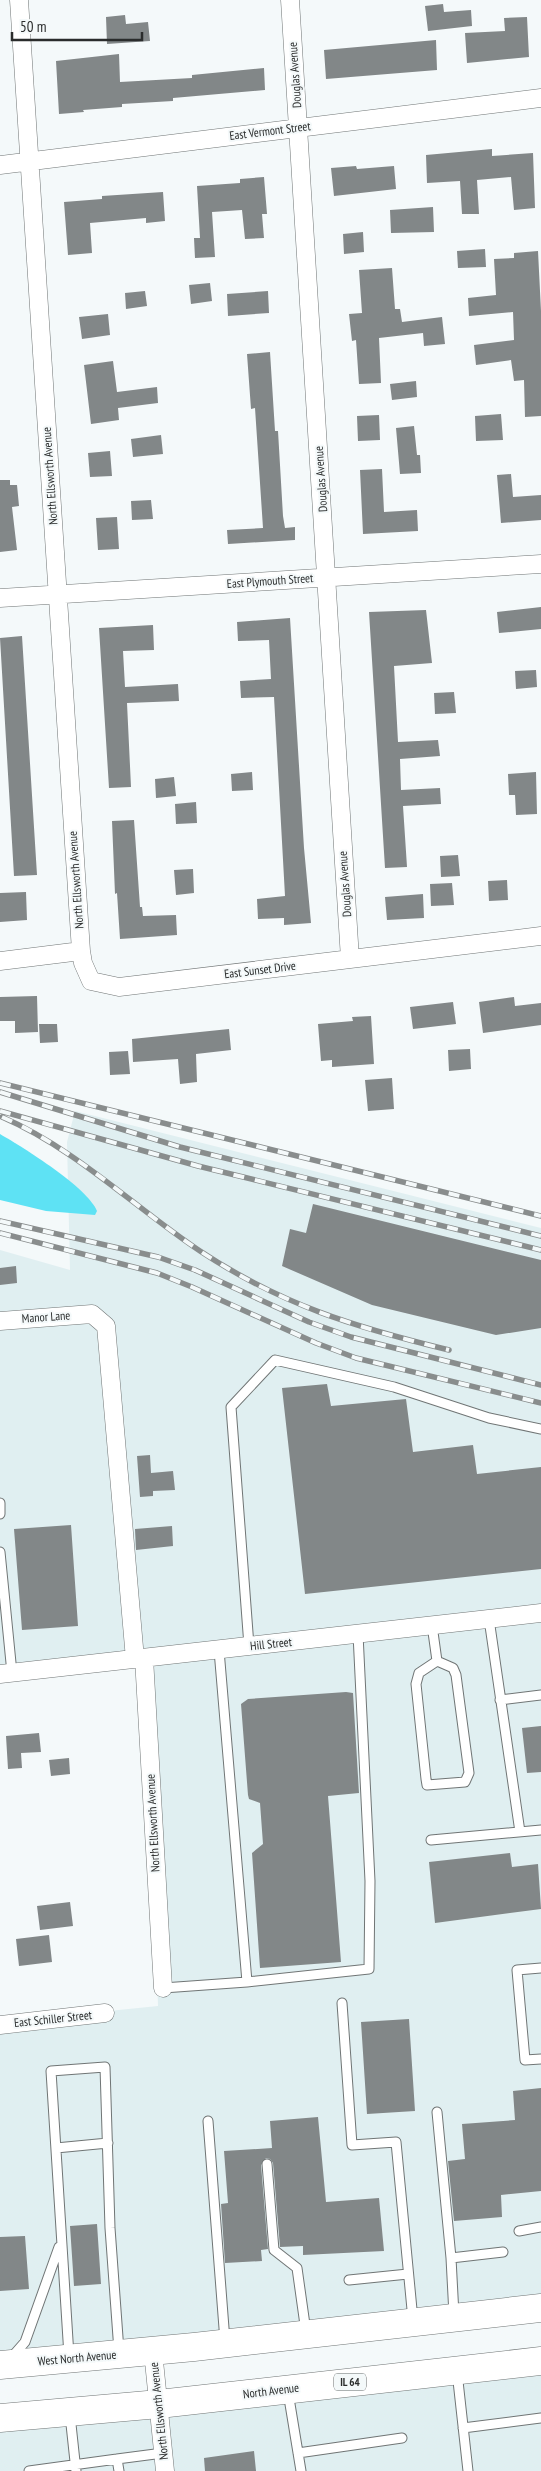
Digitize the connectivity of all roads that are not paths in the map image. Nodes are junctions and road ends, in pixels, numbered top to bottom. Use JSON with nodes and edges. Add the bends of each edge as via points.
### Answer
{"nodes":[{"id":1,"x":19,"y":0,"type":"edge"},
{"id":2,"x":290,"y":0,"type":"edge"},
{"id":3,"x":541,"y":98,"type":"edge"},
{"id":4,"x":299,"y":128,"type":"junction"},
{"id":5,"x":29,"y":162,"type":"junction"},
{"id":6,"x":0,"y":165,"type":"edge"},
{"id":7,"x":541,"y":564,"type":"edge"},
{"id":8,"x":327,"y":577,"type":"junction"},
{"id":9,"x":58,"y":594,"type":"junction"},
{"id":10,"x":0,"y":598,"type":"edge"},
{"id":11,"x":541,"y":936,"type":"edge"},
{"id":12,"x":81,"y":952,"type":"junction"},
{"id":13,"x":350,"y":959,"type":"junction"},
{"id":14,"x":0,"y":961,"type":"edge"},
{"id":15,"x":92,"y":1314,"type":"joint"},
{"id":16,"x":0,"y":1321,"type":"edge"},
{"id":17,"x":541,"y":1429,"type":"edge"},
{"id":18,"x":0,"y":1503,"type":"edge"},
{"id":19,"x":0,"y":1514,"type":"edge"},
{"id":20,"x":0,"y":1552,"type":"edge"},
{"id":21,"x":541,"y":1613,"type":"edge"},
{"id":22,"x":489,"y":1619,"type":"junction"},
{"id":23,"x":432,"y":1626,"type":"junction"},
{"id":24,"x":358,"y":1634,"type":"junction"},
{"id":25,"x":249,"y":1646,"type":"junction"},
{"id":26,"x":219,"y":1650,"type":"junction"},
{"id":27,"x":139,"y":1659,"type":"junction"},
{"id":28,"x":437,"y":1661,"type":"junction"},
{"id":29,"x":6,"y":1674,"type":"edge"},
{"id":30,"x":541,"y":1695,"type":"edge"},
{"id":31,"x":500,"y":1700,"type":"junction"},
{"id":32,"x":541,"y":1830,"type":"edge"},
{"id":33,"x":520,"y":1832,"type":"junction"},
{"id":34,"x":431,"y":1840,"type":"dead end"},
{"id":35,"x":541,"y":1968,"type":"edge"},
{"id":36,"x":247,"y":1982,"type":"junction"},
{"id":37,"x":163,"y":1988,"type":"joint"},
{"id":38,"x":342,"y":2003,"type":"dead end"},
{"id":39,"x":105,"y":2013,"type":"dead end"},
{"id":40,"x":0,"y":2025,"type":"edge"},
{"id":41,"x":541,"y":2059,"type":"edge"},
{"id":42,"x":437,"y":2112,"type":"dead end"},
{"id":43,"x":208,"y":2121,"type":"dead end"},
{"id":44,"x":108,"y":2143,"type":"junction"},
{"id":45,"x":56,"y":2148,"type":"junction"},
{"id":46,"x":267,"y":2164,"type":"dead end"},
{"id":47,"x":541,"y":2227,"type":"edge"},
{"id":48,"x":519,"y":2231,"type":"dead end"},
{"id":49,"x":60,"y":2244,"type":"junction"},
{"id":50,"x":503,"y":2252,"type":"dead end"},
{"id":51,"x":451,"y":2258,"type":"junction"},
{"id":52,"x":408,"y":2274,"type":"junction"},
{"id":53,"x":349,"y":2280,"type":"dead end"},
{"id":54,"x":541,"y":2308,"type":"edge"},
{"id":55,"x":454,"y":2318,"type":"junction"},
{"id":56,"x":413,"y":2323,"type":"junction"},
{"id":57,"x":306,"y":2334,"type":"junction"},
{"id":58,"x":225,"y":2344,"type":"junction"},
{"id":59,"x":153,"y":2351,"type":"junction"},
{"id":60,"x":119,"y":2354,"type":"junction"},
{"id":61,"x":69,"y":2358,"type":"junction"},
{"id":62,"x":541,"y":2361,"type":"edge"},
{"id":63,"x":3,"y":2364,"type":"edge"},
{"id":64,"x":457,"y":2370,"type":"junction"},
{"id":65,"x":287,"y":2389,"type":"junction"},
{"id":66,"x":159,"y":2404,"type":"junction"},
{"id":67,"x":70,"y":2412,"type":"junction"},
{"id":68,"x":0,"y":2418,"type":"edge"},
{"id":69,"x":541,"y":2418,"type":"edge"},
{"id":70,"x":463,"y":2428,"type":"junction"},
{"id":71,"x":402,"y":2438,"type":"dead end"},
{"id":72,"x":163,"y":2453,"type":"junction"},
{"id":73,"x":298,"y":2453,"type":"junction"},
{"id":74,"x":117,"y":2460,"type":"junction"},
{"id":75,"x":76,"y":2468,"type":"edge"},
{"id":76,"x":29,"y":2471,"type":"edge"},
{"id":77,"x":119,"y":2471,"type":"edge"},
{"id":78,"x":165,"y":2471,"type":"edge"},
{"id":79,"x":301,"y":2471,"type":"edge"},
{"id":80,"x":468,"y":2471,"type":"edge"}],
"edges":[{"from":1,"to":5,"type":"street","name":"North Ellsworth Avenue"},
{"from":2,"to":4,"type":"street","name":"Douglas Avenue"},
{"from":3,"to":4,"type":"street","name":"East Vermont Street"},
{"from":4,"to":5,"type":"street","name":"East Vermont Street"},
{"from":4,"to":8,"type":"street","name":"Douglas Avenue"},
{"from":5,"to":6,"type":"street","name":"East Vermont Street"},
{"from":5,"to":9,"type":"street","name":"North Ellsworth Avenue"},
{"from":7,"to":8,"type":"street","name":"East Plymouth Street"},
{"from":8,"to":9,"type":"street","name":"East Plymouth Street"},
{"from":8,"to":13,"type":"street","name":"Douglas Avenue"},
{"from":9,"to":10,"type":"street","name":"East Plymouth Street"},
{"from":9,"to":12,"type":"street","name":"North Ellsworth Avenue"},
{"from":11,"to":13,"type":"street","name":"East Sunset Drive"},
{"from":12,"to":13,"type":"street","name":"East Sunset Drive","via":[[82,963],[91,981],[119,987]]},
{"from":12,"to":14,"type":"street"},
{"from":15,"to":16,"type":"street","name":"Manor Lane"},
{"from":15,"to":27,"type":"street","name":"North Ellsworth Avenue","via":[[106,1326]]},
{"from":17,"to":25,"type":"lane","via":[[489,1418],[394,1387],[275,1360],[231,1407]]},
{"from":18,"to":19,"type":"lane"},
{"from":20,"to":29,"type":"lane","via":[[8,1629]]},
{"from":21,"to":22,"type":"street","name":"Hill Street"},
{"from":22,"to":23,"type":"street","name":"Hill Street"},
{"from":22,"to":31,"type":"lane"},
{"from":23,"to":24,"type":"street","name":"Hill Street"},
{"from":23,"to":28,"type":"lane"},
{"from":24,"to":25,"type":"street","name":"Hill Street"},
{"from":24,"to":36,"type":"lane","via":[[370,1881],[369,1969]]},
{"from":25,"to":26,"type":"street","name":"Hill Street"},
{"from":26,"to":27,"type":"street","name":"Hill Street"},
{"from":26,"to":36,"type":"lane"},
{"from":27,"to":29,"type":"street","name":"Hill Street"},
{"from":27,"to":37,"type":"street","name":"North Ellsworth Avenue"},
{"from":28,"to":28,"type":"lane","via":[[453,1668],[456,1675],[469,1773],[464,1782],[434,1786],[428,1785],[426,1778],[416,1684],[418,1673]]},
{"from":30,"to":31,"type":"lane"},
{"from":31,"to":33,"type":"lane"},
{"from":32,"to":33,"type":"lane"},
{"from":33,"to":34,"type":"lane"},
{"from":35,"to":41,"type":"lane","via":[[517,1970],[525,2060]]},
{"from":36,"to":37,"type":"lane"},
{"from":38,"to":52,"type":"lane","via":[[352,2145],[396,2142]]},
{"from":39,"to":40,"type":"street","name":"East Schiller Street"},
{"from":42,"to":51,"type":"lane"},
{"from":43,"to":58,"type":"lane"},
{"from":44,"to":45,"type":"lane"},
{"from":44,"to":45,"type":"lane","via":[[105,2067],[51,2071]]},
{"from":44,"to":60,"type":"lane"},
{"from":45,"to":49,"type":"lane"},
{"from":46,"to":57,"type":"lane","via":[[274,2250],[297,2268]]},
{"from":47,"to":48,"type":"lane"},
{"from":49,"to":61,"type":"lane"},
{"from":49,"to":63,"type":"lane","via":[[25,2342]]},
{"from":50,"to":51,"type":"lane"},
{"from":51,"to":55,"type":"lane"},
{"from":52,"to":53,"type":"lane"},
{"from":52,"to":56,"type":"lane"},
{"from":54,"to":55,"type":"main road"},
{"from":55,"to":56,"type":"main road"},
{"from":56,"to":57,"type":"main road"},
{"from":57,"to":58,"type":"main road"},
{"from":58,"to":59,"type":"main road"},
{"from":59,"to":60,"type":"main road","name":"West North Avenue"},
{"from":59,"to":66,"type":"street","name":"North Ellsworth Avenue"},
{"from":60,"to":61,"type":"main road","name":"West North Avenue"},
{"from":61,"to":63,"type":"main road","name":"West North Avenue"},
{"from":62,"to":64,"type":"main road","name":"North Avenue","number":"IL 64"},
{"from":64,"to":65,"type":"main road","name":"North Avenue","number":"IL 64"},
{"from":64,"to":70,"type":"lane"},
{"from":65,"to":66,"type":"main road","name":"North Avenue","number":"IL 64"},
{"from":65,"to":73,"type":"lane"},
{"from":66,"to":67,"type":"main road","name":"North Avenue","number":"IL 64"},
{"from":66,"to":72,"type":"street","name":"North Ellsworth Avenue"},
{"from":67,"to":68,"type":"main road","name":"North Avenue","number":"IL 64"},
{"from":67,"to":75,"type":"lane"},
{"from":69,"to":70,"type":"lane"},
{"from":70,"to":80,"type":"lane"},
{"from":71,"to":73,"type":"lane"},
{"from":72,"to":74,"type":"lane"},
{"from":72,"to":78,"type":"street","name":"North Ellsworth Avenue"},
{"from":73,"to":79,"type":"lane"},
{"from":74,"to":75,"type":"lane"},
{"from":74,"to":77,"type":"lane"},
{"from":75,"to":76,"type":"lane"}]}
